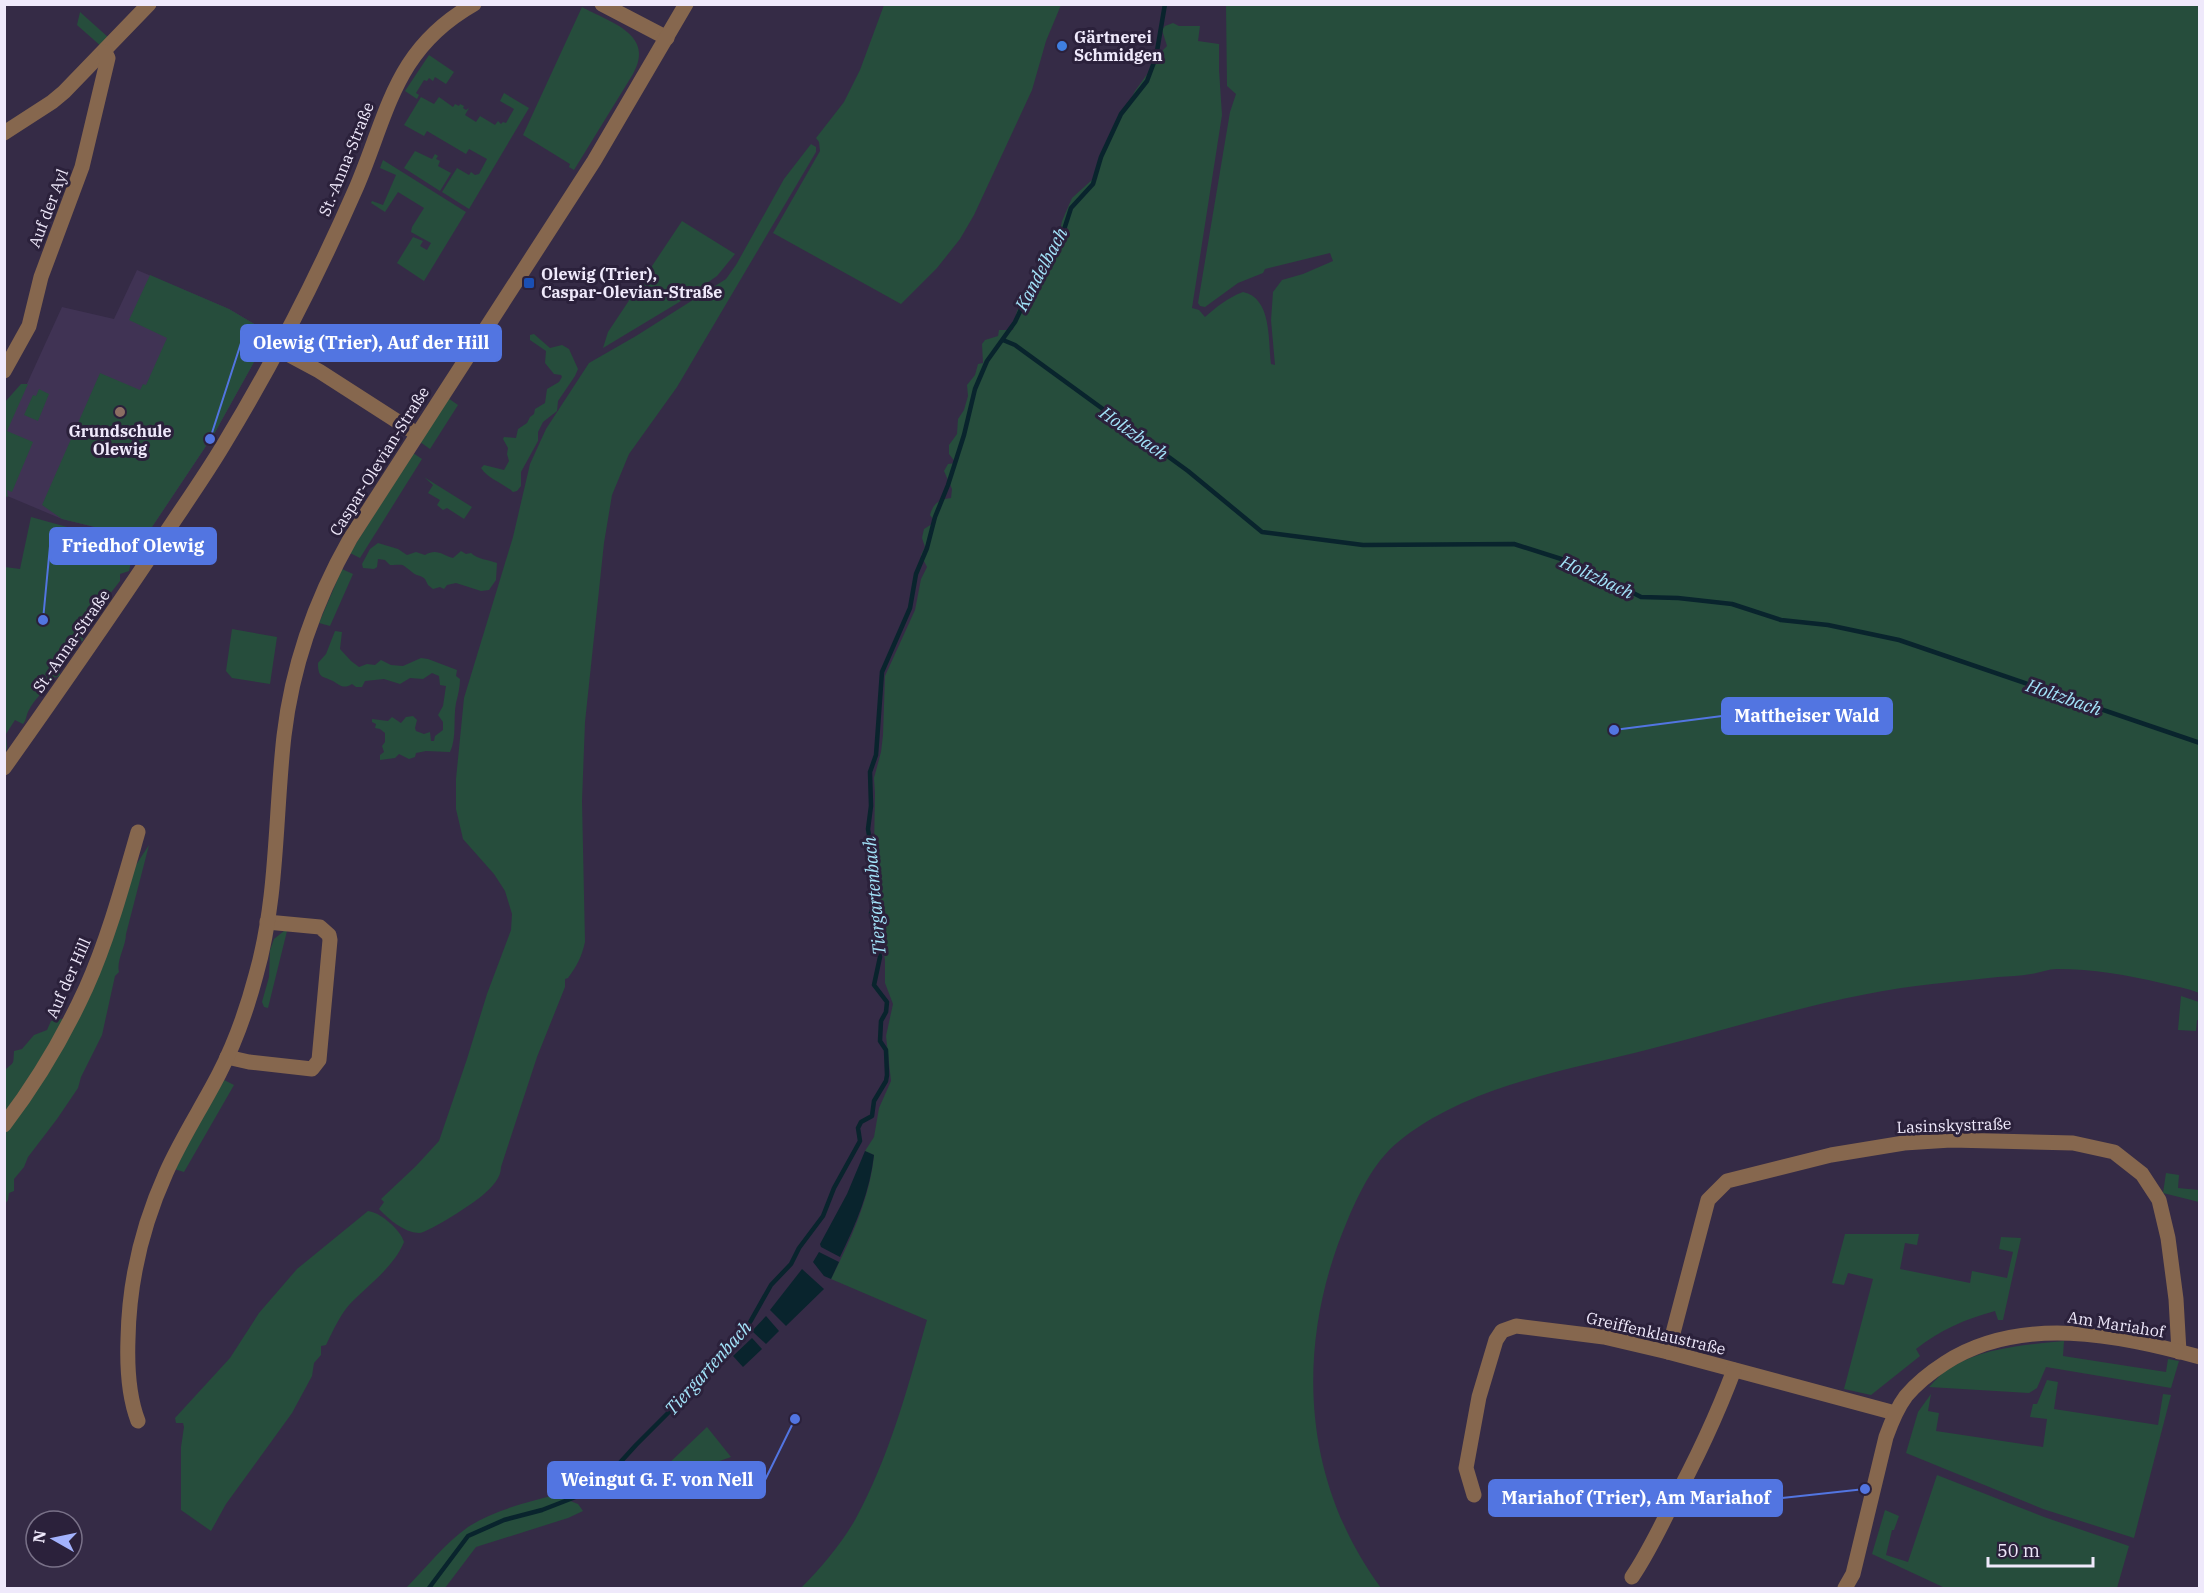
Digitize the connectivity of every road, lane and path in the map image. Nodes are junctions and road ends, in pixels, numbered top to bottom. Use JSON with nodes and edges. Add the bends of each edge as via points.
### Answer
{"nodes":[{"id":1,"x":149,"y":4,"type":"edge"},
{"id":2,"x":474,"y":4,"type":"edge"},
{"id":3,"x":602,"y":4,"type":"edge"},
{"id":4,"x":686,"y":4,"type":"edge"},
{"id":5,"x":667,"y":38,"type":"junction"},
{"id":6,"x":105,"y":52,"type":"junction"},
{"id":7,"x":4,"y":133,"type":"edge"},
{"id":8,"x":278,"y":349,"type":"junction"},
{"id":9,"x":4,"y":371,"type":"edge"},
{"id":10,"x":417,"y":434,"type":"junction"},
{"id":11,"x":4,"y":768,"type":"edge"},
{"id":12,"x":138,"y":832,"type":"dead end"},
{"id":13,"x":267,"y":922,"type":"junction"},
{"id":14,"x":227,"y":1057,"type":"junction"},
{"id":15,"x":4,"y":1125,"type":"edge"},
{"id":16,"x":1668,"y":1352,"type":"junction"},
{"id":17,"x":2179,"y":1352,"type":"junction"},
{"id":18,"x":2199,"y":1357,"type":"edge"},
{"id":19,"x":1734,"y":1370,"type":"junction"},
{"id":20,"x":1895,"y":1413,"type":"junction"},
{"id":21,"x":138,"y":1421,"type":"dead end"},
{"id":22,"x":1474,"y":1495,"type":"dead end"},
{"id":23,"x":1853,"y":1574,"type":"junction"},
{"id":24,"x":1632,"y":1577,"type":"dead end"},
{"id":25,"x":1845,"y":1588,"type":"edge"},
{"id":26,"x":1862,"y":1588,"type":"edge"}],
"edges":[{"from":1,"to":6,"type":"street"},
{"from":2,"to":8,"type":"street","name":"St.-Anna-Straße","via":[[431,35],[397,82],[358,184]]},
{"from":3,"to":5,"type":"street"},
{"from":4,"to":5,"type":"street","name":"Caspar-Olevian-Straße"},
{"from":5,"to":10,"type":"street","name":"Caspar-Olevian-Straße","via":[[594,161]]},
{"from":6,"to":7,"type":"street","via":[[52,102]]},
{"from":6,"to":9,"type":"street","name":"Auf der Ayl","via":[[108,58],[82,167],[41,277],[29,326]]},
{"from":8,"to":10,"type":"street"},
{"from":8,"to":11,"type":"street","name":"St.-Anna-Straße","via":[[184,506]]},
{"from":10,"to":13,"type":"street","name":"Caspar-Olevian-Straße","via":[[338,561],[303,649],[284,734]]},
{"from":12,"to":15,"type":"street","name":"Auf der Hill","via":[[86,987],[59,1041]]},
{"from":13,"to":14,"type":"street","name":"Caspar-Olevian-Straße","via":[[253,986]]},
{"from":13,"to":14,"type":"street","via":[[320,927],[329,934],[319,1060],[312,1069]]},
{"from":14,"to":21,"type":"street","name":"Caspar-Olevian-Straße","via":[[166,1172],[140,1250],[133,1283],[128,1352]]},
{"from":16,"to":17,"type":"street","name":"Lasinskystraße","via":[[1708,1200],[1726,1181],[1831,1155],[1950,1140],[2073,1143],[2114,1152],[2142,1174],[2159,1200],[2168,1238]]},
{"from":16,"to":19,"type":"street","name":"Greiffenklaustraße"},
{"from":16,"to":22,"type":"street","name":"Greiffenklaustraße","via":[[1577,1333],[1516,1326],[1502,1331],[1487,1368],[1468,1449],[1466,1468]]},
{"from":17,"to":18,"type":"street","name":"Am Mariahof"},
{"from":17,"to":20,"type":"street","name":"Am Mariahof","via":[[2069,1333],[2005,1338],[1970,1348],[1938,1368],[1914,1387]]},
{"from":19,"to":20,"type":"street","name":"Greiffenklaustraße"},
{"from":19,"to":24,"type":"street","via":[[1689,1474]]},
{"from":20,"to":23,"type":"street","name":"Am Mariahof"},
{"from":23,"to":25,"type":"street","name":"Am Mariahof"},
{"from":23,"to":26,"type":"street"}]}
